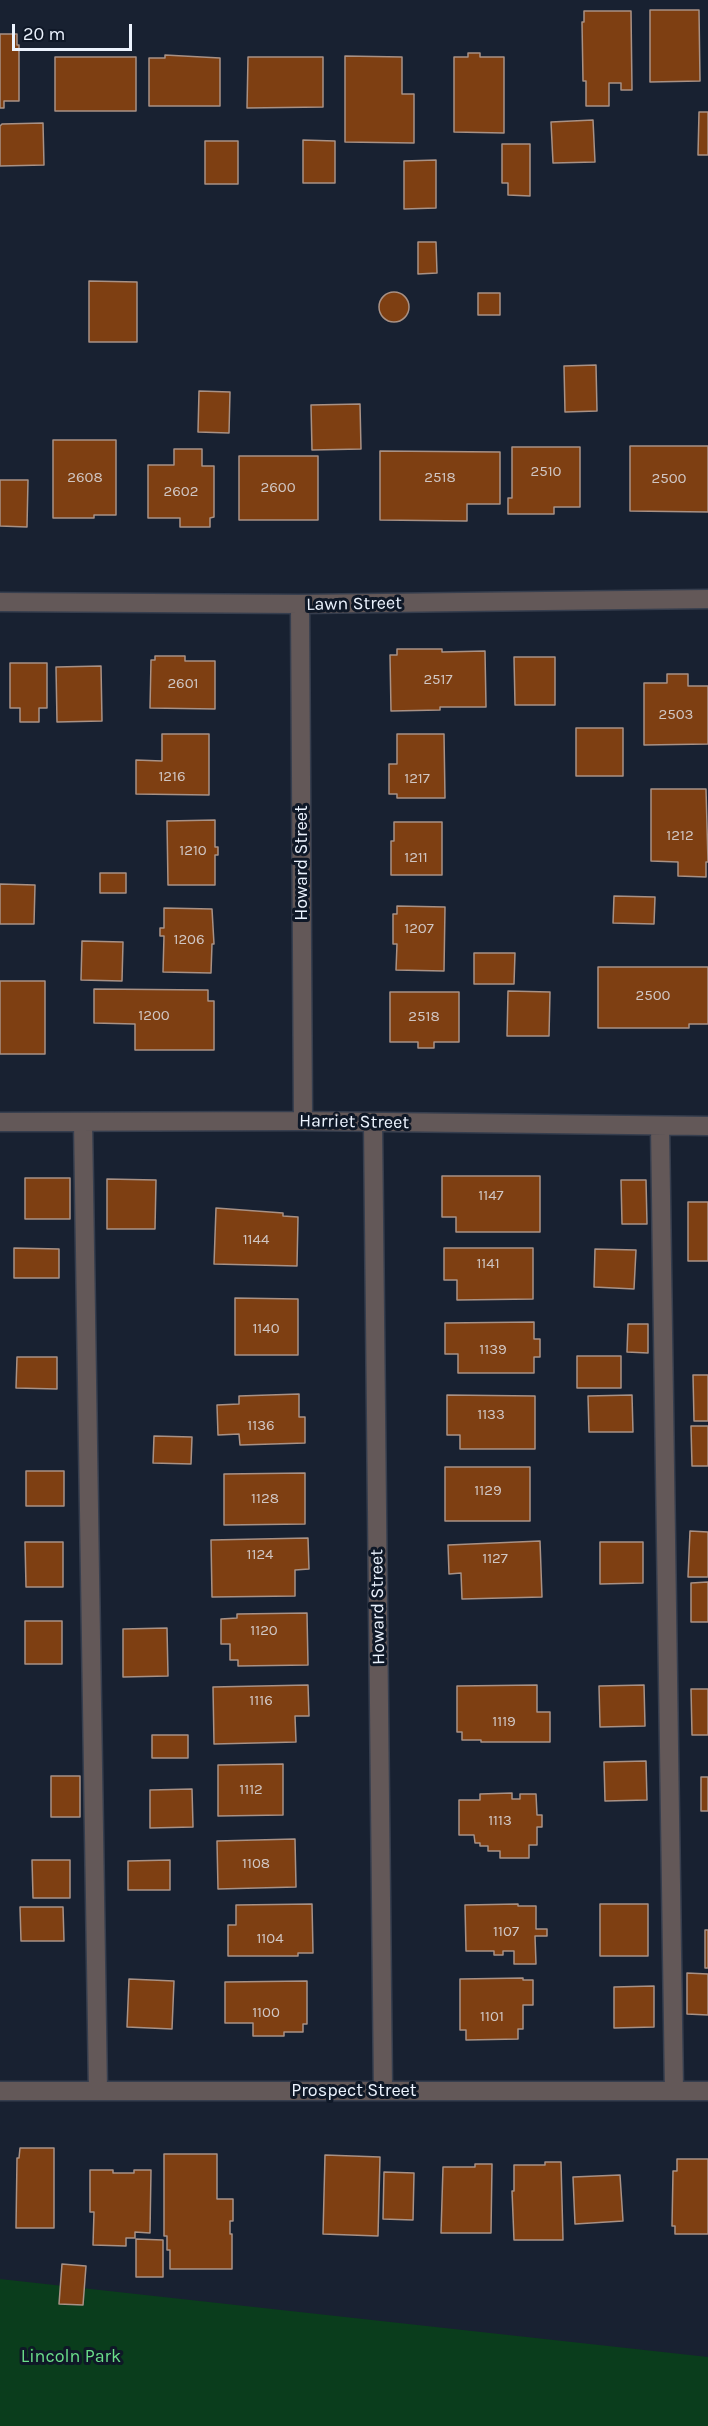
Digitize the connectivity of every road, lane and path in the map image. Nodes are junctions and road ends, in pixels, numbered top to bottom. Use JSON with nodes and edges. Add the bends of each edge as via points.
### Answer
{"nodes":[{"id":1,"x":708,"y":599,"type":"edge"},
{"id":2,"x":0,"y":602,"type":"edge"},
{"id":3,"x":300,"y":604,"type":"junction"},
{"id":4,"x":303,"y":1121,"type":"junction"},
{"id":5,"x":0,"y":1122,"type":"edge"},
{"id":6,"x":83,"y":1122,"type":"junction"},
{"id":7,"x":373,"y":1123,"type":"junction"},
{"id":8,"x":660,"y":1126,"type":"junction"},
{"id":9,"x":708,"y":1126,"type":"edge"},
{"id":10,"x":0,"y":2091,"type":"edge"},
{"id":11,"x":98,"y":2091,"type":"junction"},
{"id":12,"x":383,"y":2091,"type":"junction"},
{"id":13,"x":674,"y":2091,"type":"junction"},
{"id":14,"x":708,"y":2091,"type":"edge"}],
"edges":[{"from":1,"to":3,"type":"street","name":"Lawn Street"},
{"from":2,"to":3,"type":"street","name":"Lawn Street"},
{"from":3,"to":4,"type":"street","name":"Howard Street"},
{"from":4,"to":6,"type":"street","name":"Harriet Street"},
{"from":4,"to":7,"type":"street","name":"Harriet Street"},
{"from":5,"to":6,"type":"street","name":"Harriet Street"},
{"from":6,"to":11,"type":"street"},
{"from":7,"to":8,"type":"street","name":"Harriet Street"},
{"from":7,"to":12,"type":"street","name":"Howard Street"},
{"from":8,"to":9,"type":"street","name":"Harriet Street"},
{"from":8,"to":13,"type":"street"},
{"from":10,"to":11,"type":"street","name":"Prospect Street"},
{"from":11,"to":12,"type":"street","name":"Prospect Street"},
{"from":12,"to":13,"type":"street","name":"Prospect Street"},
{"from":13,"to":14,"type":"street","name":"Prospect Street"}]}
